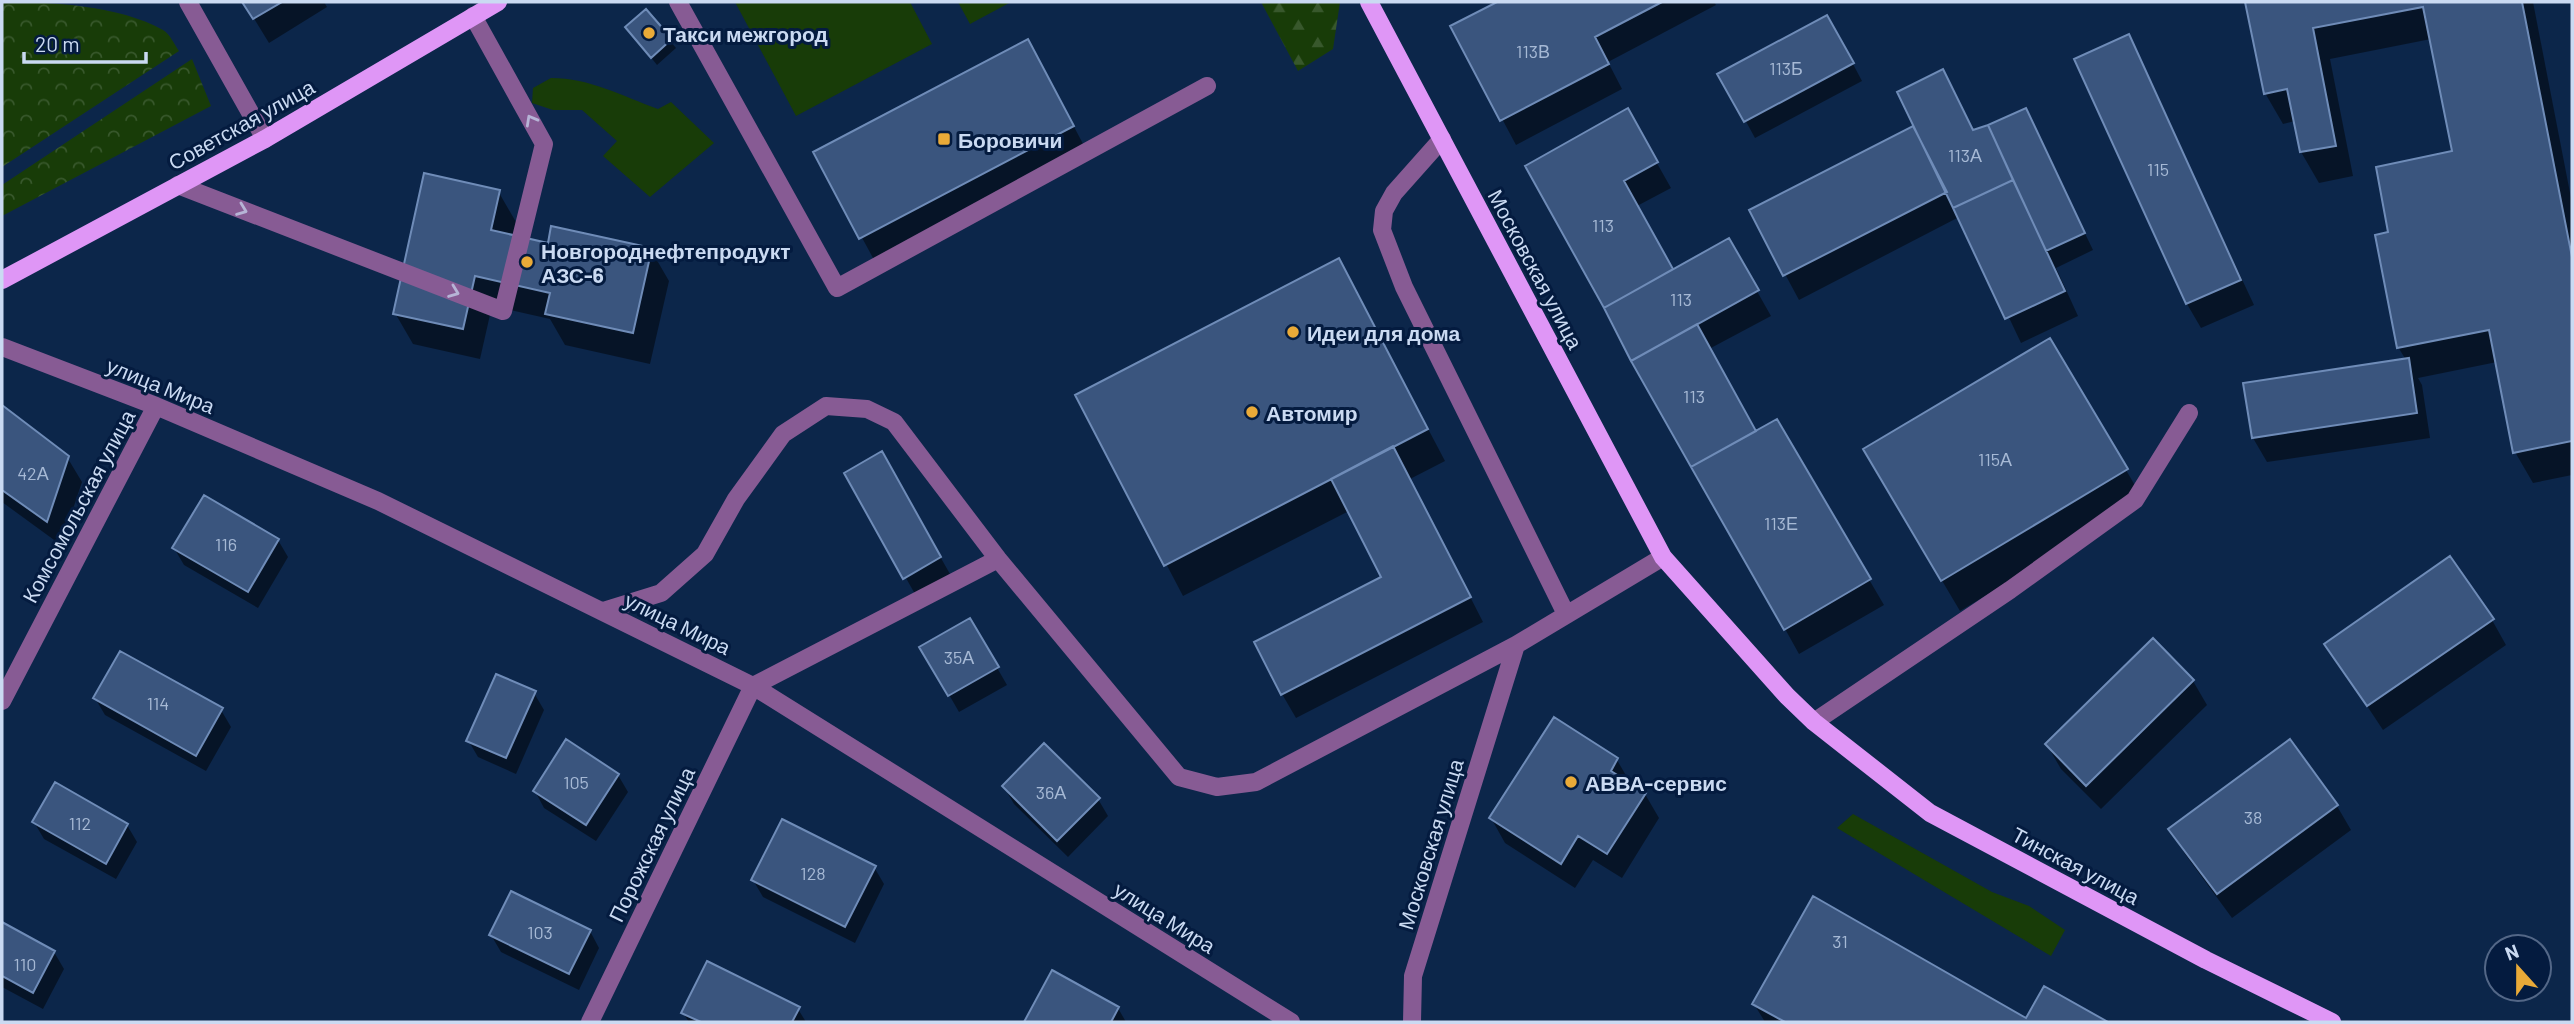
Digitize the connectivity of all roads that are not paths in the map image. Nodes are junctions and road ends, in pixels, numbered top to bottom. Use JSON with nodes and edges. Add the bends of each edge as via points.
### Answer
{"nodes":[{"id":1,"x":188,"y":2,"type":"edge"},
{"id":2,"x":498,"y":2,"type":"edge"},
{"id":3,"x":678,"y":2,"type":"edge"},
{"id":4,"x":1369,"y":2,"type":"edge"},
{"id":5,"x":473,"y":16,"type":"junction"},
{"id":6,"x":1207,"y":86,"type":"dead end"},
{"id":7,"x":265,"y":139,"type":"junction"},
{"id":8,"x":1442,"y":139,"type":"junction"},
{"id":9,"x":178,"y":185,"type":"junction"},
{"id":10,"x":2,"y":280,"type":"edge"},
{"id":11,"x":2,"y":347,"type":"edge"},
{"id":12,"x":156,"y":406,"type":"junction"},
{"id":13,"x":2189,"y":413,"type":"dead end"},
{"id":14,"x":1663,"y":557,"type":"junction"},
{"id":15,"x":998,"y":559,"type":"junction"},
{"id":16,"x":603,"y":611,"type":"junction"},
{"id":17,"x":1566,"y":614,"type":"junction"},
{"id":18,"x":1516,"y":645,"type":"junction"},
{"id":19,"x":754,"y":686,"type":"junction"},
{"id":20,"x":2,"y":701,"type":"edge"},
{"id":21,"x":1814,"y":722,"type":"junction"},
{"id":22,"x":590,"y":1022,"type":"edge"},
{"id":23,"x":1291,"y":1022,"type":"edge"},
{"id":24,"x":1412,"y":1022,"type":"edge"},
{"id":25,"x":2332,"y":1022,"type":"edge"}],
"edges":[{"from":1,"to":7,"type":"street"},
{"from":2,"to":5,"type":"main road","name":"Советская улица"},
{"from":3,"to":6,"type":"street","via":[[837,288]]},
{"from":4,"to":8,"type":"main road","name":"Московская улица"},
{"from":5,"to":7,"type":"main road","name":"Советская улица"},
{"from":9,"to":5,"type":"street","one_way":true,"via":[[503,311],[544,144]]},
{"from":7,"to":9,"type":"main road","name":"Советская улица"},
{"from":8,"to":14,"type":"main road","name":"Московская улица"},
{"from":8,"to":17,"type":"street","via":[[1394,193],[1384,211],[1382,230],[1404,287]]},
{"from":9,"to":10,"type":"main road","name":"Советская улица"},
{"from":11,"to":12,"type":"street","name":"улица Мира"},
{"from":12,"to":16,"type":"street","name":"улица Мира","via":[[377,501]]},
{"from":12,"to":20,"type":"street","name":"Комсомольская улица"},
{"from":13,"to":21,"type":"street","via":[[2135,500]]},
{"from":14,"to":17,"type":"street"},
{"from":14,"to":21,"type":"main road","name":"Московская улица"},
{"from":15,"to":16,"type":"street","via":[[894,422],[867,409],[826,406],[783,433],[736,499],[705,554],[661,593]]},
{"from":15,"to":18,"type":"street","via":[[1179,777],[1217,787],[1256,782]]},
{"from":15,"to":19,"type":"street"},
{"from":16,"to":19,"type":"street","name":"улица Мира"},
{"from":17,"to":18,"type":"street"},
{"from":18,"to":24,"type":"street","name":"Московская улица","via":[[1413,976]]},
{"from":19,"to":22,"type":"street","name":"Порожская улица"},
{"from":19,"to":23,"type":"street","name":"улица Мира"},
{"from":21,"to":25,"type":"main road","name":"Тинская улица","via":[[1930,813]]}]}
